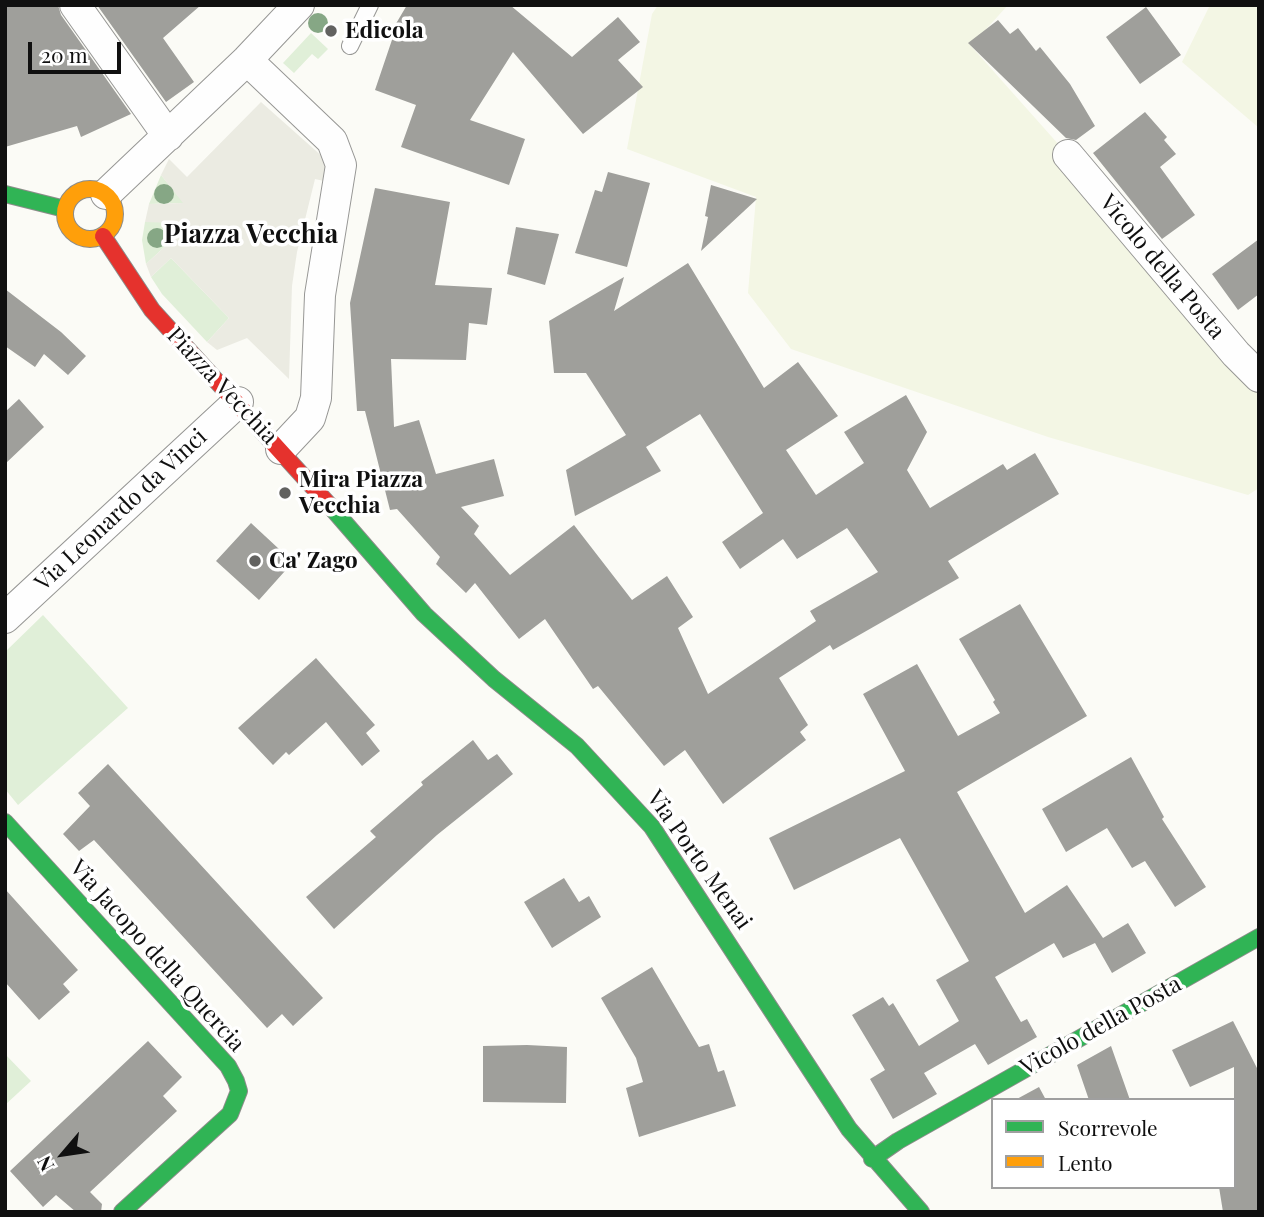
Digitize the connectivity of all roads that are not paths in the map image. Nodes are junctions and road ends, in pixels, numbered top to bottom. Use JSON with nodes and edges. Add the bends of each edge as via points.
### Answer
{"nodes":[{"id":1,"x":75,"y":5,"type":"edge"},
{"id":2,"x":299,"y":5,"type":"edge"},
{"id":3,"x":370,"y":5,"type":"edge"},
{"id":4,"x":350,"y":46,"type":"dead end"},
{"id":5,"x":247,"y":60,"type":"junction"},
{"id":6,"x":168,"y":136,"type":"junction"},
{"id":7,"x":1068,"y":155,"type":"dead end"},
{"id":8,"x":5,"y":194,"type":"edge"},
{"id":9,"x":106,"y":194,"type":"junction"},
{"id":10,"x":65,"y":209,"type":"junction"},
{"id":11,"x":103,"y":236,"type":"junction"},
{"id":12,"x":1259,"y":377,"type":"edge"},
{"id":13,"x":238,"y":402,"type":"junction"},
{"id":14,"x":281,"y":449,"type":"junction"},
{"id":15,"x":5,"y":618,"type":"edge"},
{"id":16,"x":5,"y":822,"type":"edge"},
{"id":17,"x":1259,"y":937,"type":"edge"},
{"id":18,"x":872,"y":1159,"type":"junction"},
{"id":19,"x":122,"y":1212,"type":"edge"},
{"id":20,"x":921,"y":1212,"type":"edge"}],
"edges":[{"from":1,"to":6,"type":"street"},
{"from":2,"to":5,"type":"street"},
{"from":3,"to":4,"type":"lane"},
{"from":5,"to":6,"type":"street"},
{"from":5,"to":14,"type":"street","name":"Piazza Vecchia","via":[[332,141],[341,165],[320,295],[316,398],[310,418]]},
{"from":6,"to":9,"type":"street"},
{"from":7,"to":12,"type":"street","name":"Vicolo della Posta"},
{"from":8,"to":10,"type":"street"},
{"from":9,"to":10,"type":"street","via":[[81,190]]},
{"from":9,"to":11,"type":"street","via":[[115,217]]},
{"from":10,"to":11,"type":"street","via":[[73,234],[91,240]]},
{"from":11,"to":13,"type":"street","name":"Piazza Vecchia","via":[[138,293]]},
{"from":13,"to":14,"type":"street","name":"Piazza Vecchia"},
{"from":13,"to":15,"type":"street","name":"Via Leonardo da Vinci"},
{"from":14,"to":18,"type":"street","name":"Via Porto Menai","via":[[424,614],[577,746],[652,827],[828,1099]]},
{"from":16,"to":19,"type":"street","name":"Via Jacopo della Quercia","via":[[228,1066],[236,1081],[239,1091],[230,1114]]},
{"from":17,"to":18,"type":"street","name":"Vicolo della Posta"},
{"from":18,"to":20,"type":"street","name":"Via Porto Menai"}]}
